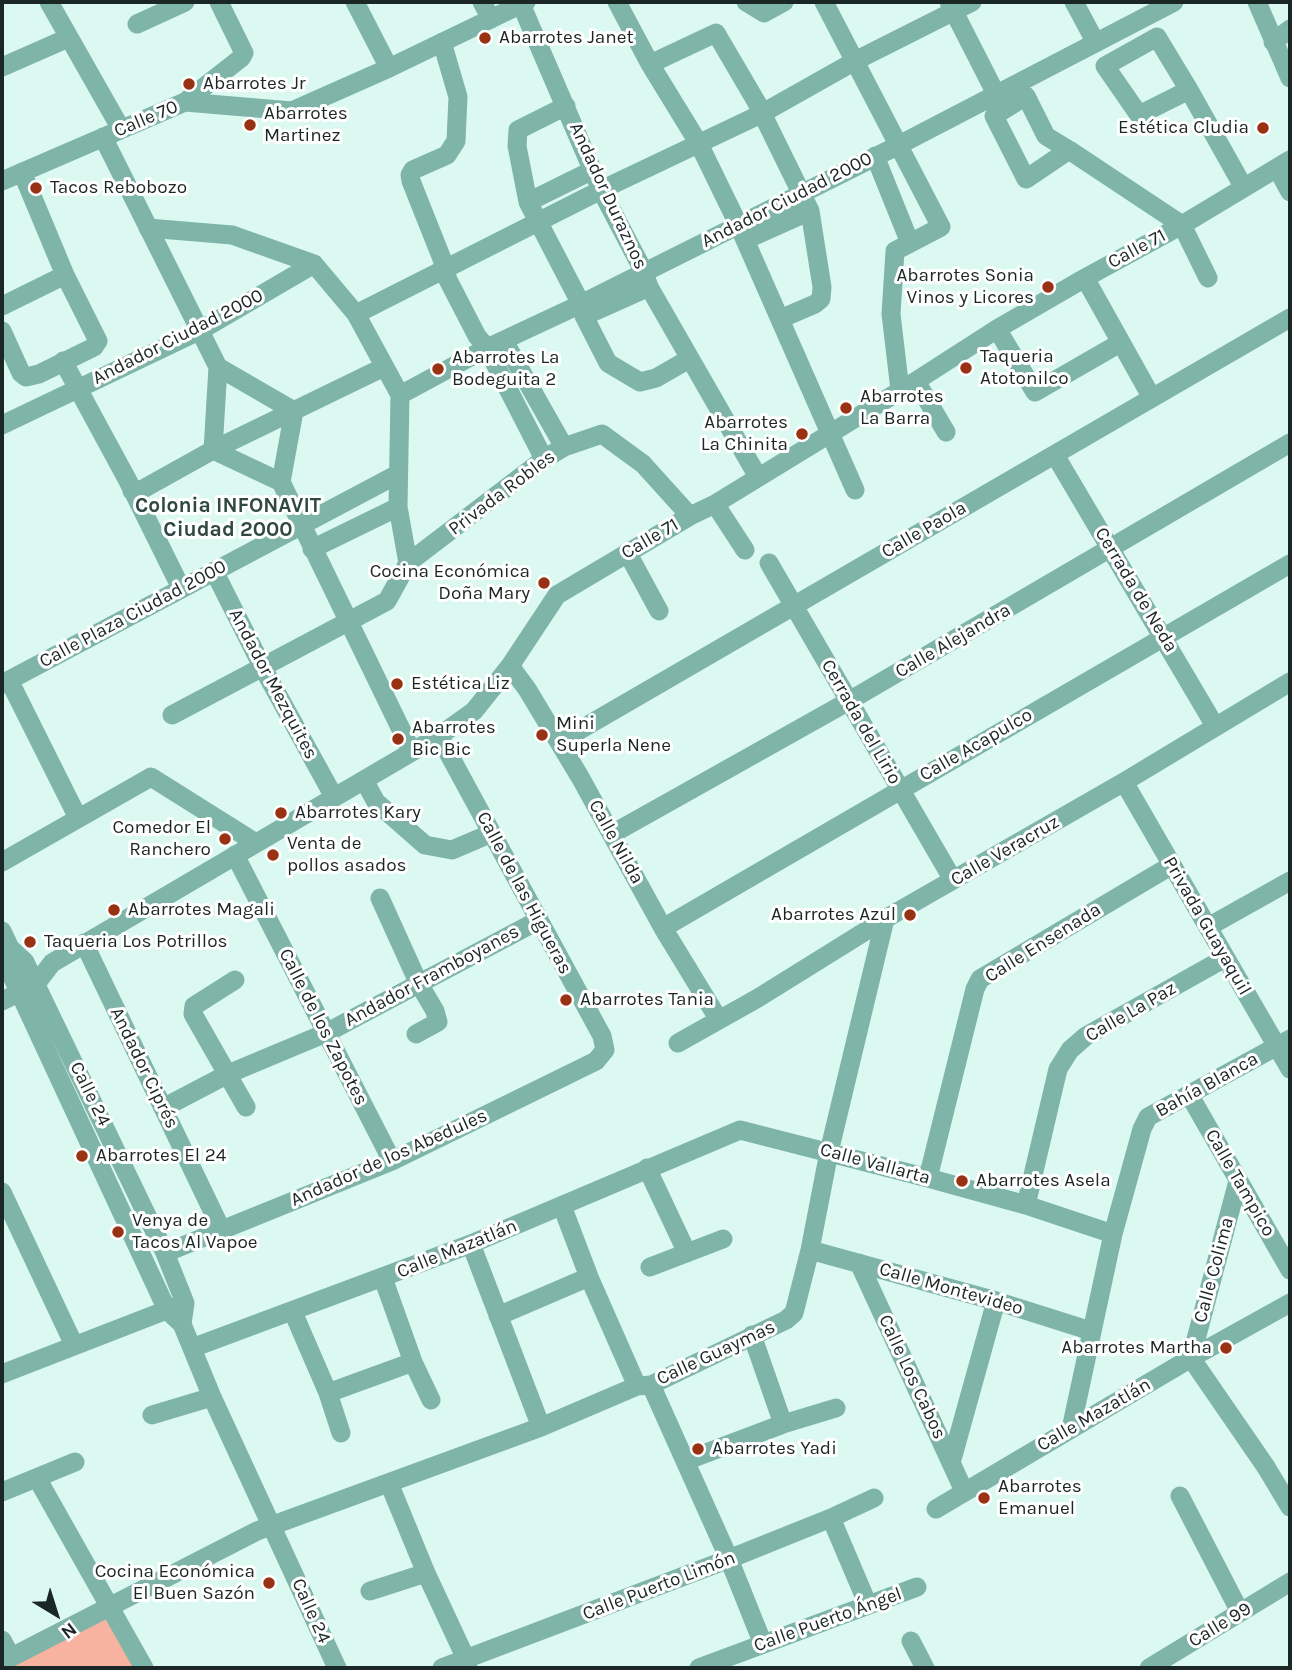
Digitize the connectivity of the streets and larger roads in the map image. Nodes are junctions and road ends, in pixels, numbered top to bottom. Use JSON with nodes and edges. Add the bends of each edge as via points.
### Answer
{"nodes":[{"id":1,"x":49,"y":2,"type":"edge"},
{"id":2,"x":185,"y":2,"type":"edge"},
{"id":3,"x":219,"y":2,"type":"edge"},
{"id":4,"x":355,"y":2,"type":"edge"},
{"id":5,"x":617,"y":2,"type":"edge"},
{"id":6,"x":746,"y":2,"type":"edge"},
{"id":7,"x":784,"y":2,"type":"edge"},
{"id":8,"x":824,"y":2,"type":"edge"},
{"id":9,"x":972,"y":2,"type":"edge"},
{"id":10,"x":1074,"y":2,"type":"edge"},
{"id":11,"x":1174,"y":2,"type":"edge"},
{"id":12,"x":1257,"y":2,"type":"edge"},
{"id":13,"x":524,"y":3,"type":"edge"},
{"id":14,"x":951,"y":6,"type":"edge"},
{"id":15,"x":159,"y":7,"type":"edge"},
{"id":16,"x":1152,"y":7,"type":"edge"},
{"id":17,"x":486,"y":10,"type":"edge"},
{"id":18,"x":137,"y":24,"type":"dead end"},
{"id":19,"x":1290,"y":29,"type":"edge"},
{"id":20,"x":68,"y":38,"type":"junction"},
{"id":21,"x":442,"y":42,"type":"junction"},
{"id":22,"x":1273,"y":42,"type":"junction"},
{"id":23,"x":1096,"y":43,"type":"junction"},
{"id":24,"x":855,"y":61,"type":"junction"},
{"id":25,"x":650,"y":64,"type":"junction"},
{"id":26,"x":2,"y":67,"type":"edge"},
{"id":27,"x":389,"y":68,"type":"junction"},
{"id":28,"x":1290,"y":78,"type":"edge"},
{"id":29,"x":1189,"y":90,"type":"dead end"},
{"id":30,"x":996,"y":94,"type":"junction"},
{"id":31,"x":185,"y":102,"type":"junction"},
{"id":32,"x":566,"y":106,"type":"junction"},
{"id":33,"x":759,"y":108,"type":"junction"},
{"id":34,"x":112,"y":133,"type":"junction"},
{"id":35,"x":695,"y":140,"type":"junction"},
{"id":36,"x":901,"y":149,"type":"junction"},
{"id":37,"x":1069,"y":150,"type":"dead end"},
{"id":38,"x":878,"y":162,"type":"junction"},
{"id":39,"x":1284,"y":164,"type":"edge"},
{"id":40,"x":593,"y":170,"type":"junction"},
{"id":41,"x":22,"y":172,"type":"junction"},
{"id":42,"x":2,"y":181,"type":"edge"},
{"id":43,"x":1244,"y":188,"type":"junction"},
{"id":44,"x":601,"y":190,"type":"junction"},
{"id":45,"x":1290,"y":192,"type":"edge"},
{"id":46,"x":806,"y":201,"type":"junction"},
{"id":47,"x":528,"y":202,"type":"junction"},
{"id":48,"x":540,"y":221,"type":"junction"},
{"id":49,"x":1182,"y":225,"type":"junction"},
{"id":50,"x":148,"y":228,"type":"junction"},
{"id":51,"x":742,"y":232,"type":"junction"},
{"id":52,"x":910,"y":243,"type":"junction"},
{"id":53,"x":314,"y":264,"type":"junction"},
{"id":54,"x":445,"y":269,"type":"junction"},
{"id":55,"x":65,"y":275,"type":"junction"},
{"id":56,"x":1085,"y":278,"type":"junction"},
{"id":57,"x":1208,"y":278,"type":"dead end"},
{"id":58,"x":646,"y":279,"type":"junction"},
{"id":59,"x":2,"y":306,"type":"edge"},
{"id":60,"x":583,"y":310,"type":"junction"},
{"id":61,"x":356,"y":314,"type":"junction"},
{"id":62,"x":1290,"y":317,"type":"edge"},
{"id":63,"x":780,"y":319,"type":"junction"},
{"id":64,"x":997,"y":329,"type":"junction"},
{"id":65,"x":201,"y":330,"type":"junction"},
{"id":66,"x":2,"y":331,"type":"edge"},
{"id":67,"x":496,"y":344,"type":"junction"},
{"id":68,"x":1120,"y":344,"type":"junction"},
{"id":69,"x":690,"y":359,"type":"junction"},
{"id":70,"x":63,"y":361,"type":"junction"},
{"id":71,"x":384,"y":367,"type":"junction"},
{"id":72,"x":218,"y":368,"type":"junction"},
{"id":73,"x":908,"y":386,"type":"junction"},
{"id":74,"x":78,"y":388,"type":"junction"},
{"id":75,"x":400,"y":395,"type":"junction"},
{"id":76,"x":1152,"y":398,"type":"junction"},
{"id":77,"x":294,"y":411,"type":"junction"},
{"id":78,"x":2,"y":425,"type":"edge"},
{"id":79,"x":831,"y":432,"type":"junction"},
{"id":80,"x":946,"y":432,"type":"dead end"},
{"id":81,"x":1290,"y":443,"type":"edge"},
{"id":82,"x":564,"y":447,"type":"junction"},
{"id":83,"x":213,"y":450,"type":"junction"},
{"id":84,"x":1055,"y":455,"type":"junction"},
{"id":85,"x":544,"y":459,"type":"junction"},
{"id":86,"x":398,"y":474,"type":"junction"},
{"id":87,"x":758,"y":477,"type":"junction"},
{"id":88,"x":281,"y":481,"type":"junction"},
{"id":89,"x":855,"y":489,"type":"dead end"},
{"id":90,"x":132,"y":491,"type":"junction"},
{"id":91,"x":715,"y":504,"type":"junction"},
{"id":92,"x":398,"y":507,"type":"junction"},
{"id":93,"x":690,"y":516,"type":"junction"},
{"id":94,"x":300,"y":524,"type":"junction"},
{"id":95,"x":312,"y":549,"type":"junction"},
{"id":96,"x":1112,"y":549,"type":"junction"},
{"id":97,"x":746,"y":550,"type":"dead end"},
{"id":98,"x":627,"y":552,"type":"junction"},
{"id":99,"x":408,"y":563,"type":"junction"},
{"id":100,"x":769,"y":564,"type":"dead end"},
{"id":101,"x":1290,"y":564,"type":"edge"},
{"id":102,"x":214,"y":571,"type":"junction"},
{"id":103,"x":181,"y":588,"type":"junction"},
{"id":104,"x":792,"y":605,"type":"junction"},
{"id":105,"x":659,"y":611,"type":"dead end"},
{"id":106,"x":347,"y":621,"type":"junction"},
{"id":107,"x":1163,"y":637,"type":"junction"},
{"id":108,"x":510,"y":666,"type":"junction"},
{"id":109,"x":263,"y":668,"type":"junction"},
{"id":110,"x":6,"y":682,"type":"edge"},
{"id":111,"x":1290,"y":682,"type":"edge"},
{"id":112,"x":849,"y":701,"type":"junction"},
{"id":113,"x":172,"y":715,"type":"dead end"},
{"id":114,"x":1215,"y":726,"type":"junction"},
{"id":115,"x":439,"y":736,"type":"junction"},
{"id":116,"x":559,"y":742,"type":"junction"},
{"id":117,"x":412,"y":752,"type":"junction"},
{"id":118,"x":364,"y":780,"type":"junction"},
{"id":119,"x":1124,"y":782,"type":"junction"},
{"id":120,"x":900,"y":789,"type":"junction"},
{"id":121,"x":334,"y":797,"type":"junction"},
{"id":122,"x":78,"y":818,"type":"junction"},
{"id":123,"x":492,"y":833,"type":"junction"},
{"id":124,"x":612,"y":834,"type":"junction"},
{"id":125,"x":256,"y":843,"type":"junction"},
{"id":126,"x":235,"y":855,"type":"junction"},
{"id":127,"x":2,"y":862,"type":"edge"},
{"id":128,"x":1172,"y":865,"type":"junction"},
{"id":129,"x":953,"y":880,"type":"junction"},
{"id":130,"x":1290,"y":881,"type":"edge"},
{"id":131,"x":380,"y":898,"type":"dead end"},
{"id":132,"x":885,"y":919,"type":"junction"},
{"id":133,"x":539,"y":920,"type":"junction"},
{"id":134,"x":1208,"y":927,"type":"junction"},
{"id":135,"x":663,"y":928,"type":"junction"},
{"id":136,"x":6,"y":939,"type":"edge"},
{"id":137,"x":84,"y":943,"type":"junction"},
{"id":138,"x":1226,"y":958,"type":"junction"},
{"id":139,"x":51,"y":963,"type":"junction"},
{"id":140,"x":12,"y":969,"type":"edge"},
{"id":141,"x":236,"y":980,"type":"dead end"},
{"id":142,"x":418,"y":982,"type":"junction"},
{"id":143,"x":28,"y":988,"type":"junction"},
{"id":144,"x":2,"y":1000,"type":"edge"},
{"id":145,"x":719,"y":1020,"type":"junction"},
{"id":146,"x":326,"y":1033,"type":"junction"},
{"id":147,"x":416,"y":1034,"type":"dead end"},
{"id":148,"x":678,"y":1042,"type":"dead end"},
{"id":149,"x":1284,"y":1043,"type":"edge"},
{"id":150,"x":605,"y":1050,"type":"joint"},
{"id":151,"x":1290,"y":1069,"type":"edge"},
{"id":152,"x":228,"y":1074,"type":"junction"},
{"id":153,"x":1190,"y":1096,"type":"junction"},
{"id":154,"x":246,"y":1107,"type":"dead end"},
{"id":155,"x":163,"y":1108,"type":"junction"},
{"id":156,"x":717,"y":1139,"type":"joint"},
{"id":157,"x":829,"y":1152,"type":"junction"},
{"id":158,"x":392,"y":1161,"type":"junction"},
{"id":159,"x":647,"y":1168,"type":"junction"},
{"id":160,"x":928,"y":1178,"type":"junction"},
{"id":161,"x":1238,"y":1181,"type":"junction"},
{"id":162,"x":2,"y":1192,"type":"edge"},
{"id":163,"x":1026,"y":1205,"type":"junction"},
{"id":164,"x":562,"y":1206,"type":"junction"},
{"id":165,"x":222,"y":1231,"type":"junction"},
{"id":166,"x":1113,"y":1234,"type":"junction"},
{"id":167,"x":723,"y":1239,"type":"dead end"},
{"id":168,"x":471,"y":1244,"type":"junction"},
{"id":169,"x":810,"y":1250,"type":"junction"},
{"id":170,"x":687,"y":1253,"type":"junction"},
{"id":171,"x":166,"y":1254,"type":"junction"},
{"id":172,"x":859,"y":1263,"type":"junction"},
{"id":173,"x":650,"y":1267,"type":"dead end"},
{"id":174,"x":1290,"y":1270,"type":"edge"},
{"id":175,"x":383,"y":1278,"type":"junction"},
{"id":176,"x":589,"y":1278,"type":"junction"},
{"id":177,"x":996,"y":1301,"type":"junction"},
{"id":178,"x":1290,"y":1303,"type":"edge"},
{"id":179,"x":176,"y":1306,"type":"junction"},
{"id":180,"x":293,"y":1312,"type":"junction"},
{"id":181,"x":498,"y":1316,"type":"junction"},
{"id":182,"x":1091,"y":1331,"type":"junction"},
{"id":183,"x":752,"y":1335,"type":"junction"},
{"id":184,"x":74,"y":1345,"type":"junction"},
{"id":185,"x":192,"y":1348,"type":"junction"},
{"id":186,"x":1191,"y":1358,"type":"junction"},
{"id":187,"x":413,"y":1362,"type":"junction"},
{"id":188,"x":2,"y":1374,"type":"edge"},
{"id":189,"x":644,"y":1385,"type":"junction"},
{"id":190,"x":328,"y":1393,"type":"junction"},
{"id":191,"x":212,"y":1397,"type":"junction"},
{"id":192,"x":431,"y":1400,"type":"dead end"},
{"id":193,"x":836,"y":1408,"type":"dead end"},
{"id":194,"x":152,"y":1415,"type":"dead end"},
{"id":195,"x":783,"y":1424,"type":"junction"},
{"id":196,"x":541,"y":1427,"type":"junction"},
{"id":197,"x":1071,"y":1429,"type":"junction"},
{"id":198,"x":341,"y":1433,"type":"dead end"},
{"id":199,"x":685,"y":1461,"type":"junction"},
{"id":200,"x":75,"y":1462,"type":"dead end"},
{"id":201,"x":951,"y":1463,"type":"junction"},
{"id":202,"x":37,"y":1478,"type":"junction"},
{"id":203,"x":390,"y":1483,"type":"junction"},
{"id":204,"x":964,"y":1491,"type":"junction"},
{"id":205,"x":2,"y":1492,"type":"edge"},
{"id":206,"x":1180,"y":1496,"type":"dead end"},
{"id":207,"x":874,"y":1498,"type":"dead end"},
{"id":208,"x":1290,"y":1507,"type":"edge"},
{"id":209,"x":936,"y":1509,"type":"dead end"},
{"id":210,"x":831,"y":1518,"type":"junction"},
{"id":211,"x":265,"y":1528,"type":"junction"},
{"id":212,"x":729,"y":1559,"type":"junction"},
{"id":213,"x":426,"y":1573,"type":"junction"},
{"id":214,"x":1290,"y":1582,"type":"edge"},
{"id":215,"x":917,"y":1587,"type":"dead end"},
{"id":216,"x":370,"y":1591,"type":"dead end"},
{"id":217,"x":868,"y":1605,"type":"junction"},
{"id":218,"x":110,"y":1606,"type":"junction"},
{"id":219,"x":1240,"y":1612,"type":"junction"},
{"id":220,"x":911,"y":1641,"type":"dead end"},
{"id":221,"x":762,"y":1644,"type":"junction"},
{"id":222,"x":5,"y":1653,"type":"edge"},
{"id":223,"x":467,"y":1664,"type":"edge"},
{"id":224,"x":144,"y":1668,"type":"edge"},
{"id":225,"x":337,"y":1668,"type":"edge"},
{"id":226,"x":442,"y":1668,"type":"edge"},
{"id":227,"x":699,"y":1668,"type":"edge"},
{"id":228,"x":925,"y":1668,"type":"edge"},
{"id":229,"x":1149,"y":1668,"type":"edge"}],
"edges":[{"from":1,"to":20,"type":"street"},
{"from":2,"to":15,"type":"street"},
{"from":3,"to":31,"type":"street","via":[[244,53]]},
{"from":4,"to":27,"type":"street"},
{"from":5,"to":25,"type":"street"},
{"from":6,"to":7,"type":"street","via":[[765,13]]},
{"from":8,"to":24,"type":"street"},
{"from":9,"to":14,"type":"street"},
{"from":10,"to":23,"type":"street"},
{"from":11,"to":16,"type":"street","name":"Andador Ciudad 2000"},
{"from":12,"to":22,"type":"street"},
{"from":13,"to":17,"type":"street","name":"Calle 70"},
{"from":13,"to":32,"type":"street","name":"Andador Duraznos"},
{"from":14,"to":24,"type":"street"},
{"from":14,"to":30,"type":"street"},
{"from":15,"to":18,"type":"street"},
{"from":16,"to":23,"type":"street","name":"Andador Ciudad 2000"},
{"from":17,"to":21,"type":"street","name":"Calle 70"},
{"from":19,"to":22,"type":"street"},
{"from":20,"to":26,"type":"street"},
{"from":20,"to":34,"type":"street"},
{"from":21,"to":27,"type":"street","name":"Calle 70"},
{"from":21,"to":54,"type":"street","via":[[458,97],[456,141],[447,155],[410,175]]},
{"from":22,"to":28,"type":"street"},
{"from":23,"to":30,"type":"street","name":"Andador Ciudad 2000"},
{"from":24,"to":33,"type":"street"},
{"from":24,"to":36,"type":"street"},
{"from":25,"to":33,"type":"street","via":[[716,33]]},
{"from":25,"to":35,"type":"street"},
{"from":27,"to":31,"type":"street","name":"Calle 70","via":[[292,111]]},
{"from":29,"to":43,"type":"street"},
{"from":30,"to":36,"type":"street","name":"Andador Ciudad 2000"},
{"from":31,"to":34,"type":"street","name":"Calle 70"},
{"from":32,"to":40,"type":"street","name":"Andador Duraznos"},
{"from":32,"to":47,"type":"street","name":"Andador Duraznos","via":[[518,130]]},
{"from":33,"to":35,"type":"street"},
{"from":33,"to":46,"type":"street"},
{"from":34,"to":41,"type":"street","name":"Calle 70"},
{"from":34,"to":50,"type":"street"},
{"from":35,"to":44,"type":"street"},
{"from":35,"to":51,"type":"street"},
{"from":36,"to":38,"type":"street","name":"Andador Ciudad 2000"},
{"from":36,"to":52,"type":"street","via":[[941,227]]},
{"from":37,"to":49,"type":"street"},
{"from":38,"to":46,"type":"street","name":"Andador Ciudad 2000"},
{"from":38,"to":52,"type":"street"},
{"from":39,"to":43,"type":"street","name":"Calle 71"},
{"from":39,"to":45,"type":"street"},
{"from":40,"to":44,"type":"street","name":"Andador Duraznos"},
{"from":40,"to":47,"type":"street"},
{"from":41,"to":42,"type":"street","name":"Calle 70"},
{"from":41,"to":55,"type":"street"},
{"from":43,"to":49,"type":"street","name":"Calle 71"},
{"from":44,"to":48,"type":"street"},
{"from":44,"to":58,"type":"street","name":"Andador Duraznos"},
{"from":46,"to":51,"type":"street","name":"Andador Ciudad 2000"},
{"from":46,"to":63,"type":"street","via":[[821,299]]},
{"from":47,"to":48,"type":"street","name":"Andador Duraznos"},
{"from":48,"to":54,"type":"street"},
{"from":48,"to":60,"type":"street","name":"Andador Duraznos"},
{"from":49,"to":56,"type":"street","name":"Calle 71"},
{"from":49,"to":57,"type":"street"},
{"from":50,"to":53,"type":"street","via":[[232,235]]},
{"from":50,"to":65,"type":"street"},
{"from":51,"to":58,"type":"street","name":"Andador Ciudad 2000"},
{"from":51,"to":63,"type":"street"},
{"from":52,"to":73,"type":"street","via":[[895,251],[891,314]]},
{"from":53,"to":61,"type":"street"},
{"from":53,"to":65,"type":"street","name":"Andador Ciudad 2000"},
{"from":54,"to":61,"type":"street"},
{"from":54,"to":67,"type":"street","via":[[477,336]]},
{"from":55,"to":59,"type":"street"},
{"from":55,"to":70,"type":"street","via":[[98,341]]},
{"from":56,"to":64,"type":"street","name":"Calle 71"},
{"from":56,"to":68,"type":"street"},
{"from":58,"to":60,"type":"street","name":"Andador Ciudad 2000"},
{"from":58,"to":69,"type":"street","name":"Andador Duraznos"},
{"from":60,"to":67,"type":"street"},
{"from":60,"to":69,"type":"street","name":"Andador Duraznos","via":[[608,363],[640,382]]},
{"from":61,"to":71,"type":"street"},
{"from":62,"to":76,"type":"street","name":"Calle Paola"},
{"from":63,"to":79,"type":"street"},
{"from":64,"to":68,"type":"street","via":[[1035,392]]},
{"from":64,"to":73,"type":"street","name":"Calle 71"},
{"from":65,"to":72,"type":"street"},
{"from":65,"to":74,"type":"street","name":"Andador Ciudad 2000"},
{"from":66,"to":70,"type":"street","via":[[26,377]]},
{"from":67,"to":75,"type":"street"},
{"from":67,"to":82,"type":"street"},
{"from":67,"to":85,"type":"street"},
{"from":68,"to":76,"type":"street"},
{"from":69,"to":87,"type":"street","name":"Andador Duraznos"},
{"from":70,"to":74,"type":"street","name":"Andador Ciudad 2000"},
{"from":71,"to":75,"type":"street"},
{"from":71,"to":77,"type":"street"},
{"from":72,"to":77,"type":"street"},
{"from":72,"to":83,"type":"street"},
{"from":73,"to":79,"type":"street","name":"Calle 71"},
{"from":73,"to":80,"type":"street"},
{"from":74,"to":78,"type":"street","name":"Andador Ciudad 2000"},
{"from":74,"to":90,"type":"street","name":"Andador Ciudad 2000"},
{"from":75,"to":86,"type":"street"},
{"from":76,"to":84,"type":"street","name":"Calle Paola"},
{"from":77,"to":83,"type":"street"},
{"from":77,"to":88,"type":"street"},
{"from":79,"to":87,"type":"street","name":"Calle 71"},
{"from":79,"to":89,"type":"street"},
{"from":81,"to":96,"type":"street","name":"Calle Alejandra"},
{"from":82,"to":85,"type":"street","name":"Privada Robles"},
{"from":82,"to":93,"type":"street","name":"Privada Robles","via":[[602,434],[643,464]]},
{"from":83,"to":88,"type":"street"},
{"from":83,"to":90,"type":"street"},
{"from":84,"to":96,"type":"street","name":"Cerrada de Neda"},
{"from":84,"to":104,"type":"street","name":"Calle Paola"},
{"from":85,"to":99,"type":"street","name":"Privada Robles"},
{"from":86,"to":92,"type":"street"},
{"from":86,"to":94,"type":"street","name":"Calle Plaza Ciudad 2000"},
{"from":87,"to":91,"type":"street","name":"Calle 71"},
{"from":88,"to":94,"type":"street"},
{"from":90,"to":103,"type":"street","name":"Andador Ciudad 2000"},
{"from":91,"to":93,"type":"street","name":"Calle 71"},
{"from":91,"to":97,"type":"street"},
{"from":92,"to":95,"type":"street"},
{"from":92,"to":99,"type":"street"},
{"from":93,"to":98,"type":"street","name":"Calle 71"},
{"from":94,"to":95,"type":"street"},
{"from":94,"to":102,"type":"street","name":"Calle Plaza Ciudad 2000"},
{"from":95,"to":106,"type":"street"},
{"from":96,"to":107,"type":"street","name":"Cerrada de Neda"},
{"from":96,"to":112,"type":"street","name":"Calle Alejandra"},
{"from":98,"to":105,"type":"street"},
{"from":98,"to":108,"type":"street","name":"Calle 71","via":[[557,595]]},
{"from":99,"to":106,"type":"street","via":[[387,601]]},
{"from":100,"to":104,"type":"street","name":"Cerrada del Lirio"},
{"from":101,"to":107,"type":"street","name":"Calle Acapulco"},
{"from":102,"to":103,"type":"street","name":"Calle Plaza Ciudad 2000"},
{"from":102,"to":109,"type":"street","name":"Andador Mezquites"},
{"from":103,"to":110,"type":"street","name":"Calle Plaza Ciudad 2000"},
{"from":104,"to":112,"type":"street","name":"Cerrada del Lirio"},
{"from":104,"to":116,"type":"street","name":"Calle Paola"},
{"from":106,"to":109,"type":"street"},
{"from":106,"to":117,"type":"street"},
{"from":107,"to":114,"type":"street","name":"Cerrada de Neda"},
{"from":107,"to":120,"type":"street","name":"Calle Acapulco"},
{"from":108,"to":115,"type":"street","name":"Calle 71","via":[[474,711]]},
{"from":108,"to":116,"type":"street","name":"Calle Nilda"},
{"from":109,"to":113,"type":"street"},
{"from":109,"to":121,"type":"street","name":"Andador Mezquites"},
{"from":110,"to":122,"type":"street"},
{"from":111,"to":114,"type":"street","name":"Calle Veracruz"},
{"from":112,"to":120,"type":"street","name":"Cerrada del Lirio"},
{"from":112,"to":124,"type":"street","name":"Calle Alejandra"},
{"from":114,"to":119,"type":"street","name":"Calle Veracruz"},
{"from":115,"to":117,"type":"street","name":"Calle 71"},
{"from":115,"to":123,"type":"street","name":"Calle de las Higueras"},
{"from":116,"to":124,"type":"street","name":"Calle Nilda"},
{"from":117,"to":118,"type":"street","name":"Calle 71"},
{"from":118,"to":121,"type":"street","name":"Calle 71"},
{"from":118,"to":123,"type":"street","via":[[376,802],[425,845],[452,850]]},
{"from":119,"to":128,"type":"street","name":"Privada Guayaquil"},
{"from":119,"to":129,"type":"street","name":"Calle Veracruz"},
{"from":120,"to":129,"type":"street","name":"Cerrada del Lirio"},
{"from":120,"to":135,"type":"street","name":"Calle Acapulco"},
{"from":121,"to":125,"type":"street","name":"Calle 71"},
{"from":122,"to":125,"type":"street","via":[[151,777]]},
{"from":122,"to":127,"type":"street"},
{"from":123,"to":133,"type":"street","name":"Calle de las Higueras"},
{"from":124,"to":135,"type":"street","name":"Calle Nilda"},
{"from":125,"to":126,"type":"street","name":"Calle 71"},
{"from":126,"to":137,"type":"street","name":"Calle 71"},
{"from":126,"to":146,"type":"street","name":"Calle de los Zapotes"},
{"from":128,"to":134,"type":"street","name":"Privada Guayaquil"},
{"from":128,"to":160,"type":"street","name":"Calle Ensenada","via":[[980,979]]},
{"from":129,"to":132,"type":"street","name":"Calle Veracruz"},
{"from":130,"to":134,"type":"street"},
{"from":131,"to":142,"type":"street"},
{"from":132,"to":145,"type":"street","name":"Calle Veracruz"},
{"from":132,"to":157,"type":"street","name":"Calle Guaymas"},
{"from":133,"to":142,"type":"street","name":"Andador Framboyanes"},
{"from":133,"to":150,"type":"street","name":"Calle de las Higueras"},
{"from":134,"to":138,"type":"street","name":"Privada Guayaquil"},
{"from":135,"to":145,"type":"street","name":"Calle Nilda"},
{"from":136,"to":140,"type":"street","name":"Calle 24"},
{"from":137,"to":139,"type":"street","name":"Calle 71"},
{"from":137,"to":155,"type":"street","name":"Andador Ciprés"},
{"from":138,"to":149,"type":"street","name":"Privada Guayaquil"},
{"from":138,"to":163,"type":"street","name":"Calle La Paz","via":[[1086,1035],[1070,1050],[1058,1069]]},
{"from":139,"to":140,"type":"street"},
{"from":139,"to":143,"type":"street","name":"Calle 71"},
{"from":140,"to":143,"type":"street","name":"Calle 24"},
{"from":141,"to":152,"type":"street","via":[[194,1006],[193,1014]]},
{"from":142,"to":146,"type":"street","name":"Andador Framboyanes"},
{"from":142,"to":147,"type":"street","via":[[438,1022]]},
{"from":143,"to":144,"type":"street"},
{"from":143,"to":171,"type":"street","name":"Calle 24"},
{"from":143,"to":179,"type":"street","name":"Calle 24"},
{"from":145,"to":148,"type":"street"},
{"from":146,"to":152,"type":"street","name":"Andador Framboyanes"},
{"from":146,"to":158,"type":"street","name":"Calle de los Zapotes"},
{"from":149,"to":151,"type":"street","name":"Privada Guayaquil"},
{"from":149,"to":153,"type":"street","name":"Bahía Blanca"},
{"from":150,"to":158,"type":"street","name":"Andador de los Abedules","via":[[596,1061]]},
{"from":152,"to":154,"type":"street"},
{"from":152,"to":155,"type":"street","name":"Andador Framboyanes"},
{"from":153,"to":161,"type":"street","name":"Calle Tampico"},
{"from":153,"to":166,"type":"street","name":"Bahía Blanca","via":[[1148,1117]]},
{"from":155,"to":165,"type":"street","name":"Andador Ciprés"},
{"from":156,"to":157,"type":"street","name":"Calle Vallarta","via":[[740,1130]]},
{"from":156,"to":159,"type":"street","name":"Calle Mazatlán"},
{"from":157,"to":160,"type":"street","name":"Calle Vallarta"},
{"from":157,"to":169,"type":"street","name":"Calle Guaymas"},
{"from":158,"to":165,"type":"street","name":"Andador de los Abedules"},
{"from":159,"to":164,"type":"street","name":"Calle Mazatlán"},
{"from":159,"to":170,"type":"street"},
{"from":160,"to":163,"type":"street","name":"Calle Vallarta"},
{"from":161,"to":174,"type":"street","name":"Calle Tampico"},
{"from":161,"to":186,"type":"street","name":"Calle Colima"},
{"from":162,"to":184,"type":"street"},
{"from":163,"to":166,"type":"street","name":"Calle Vallarta"},
{"from":164,"to":168,"type":"street","name":"Calle Mazatlán"},
{"from":164,"to":176,"type":"street"},
{"from":165,"to":171,"type":"street","name":"Andador de los Abedules"},
{"from":166,"to":182,"type":"street","name":"Bahía Blanca"},
{"from":167,"to":170,"type":"street"},
{"from":168,"to":175,"type":"street","name":"Calle Mazatlán"},
{"from":168,"to":181,"type":"street"},
{"from":169,"to":172,"type":"street","name":"Calle Montevideo"},
{"from":169,"to":183,"type":"street","name":"Calle Guaymas","via":[[794,1313]]},
{"from":170,"to":173,"type":"street"},
{"from":171,"to":179,"type":"street","name":"Calle 24"},
{"from":172,"to":177,"type":"street","name":"Calle Montevideo"},
{"from":172,"to":201,"type":"street","name":"Calle Los Cabos"},
{"from":175,"to":180,"type":"street","name":"Calle Mazatlán"},
{"from":175,"to":187,"type":"street"},
{"from":176,"to":181,"type":"street"},
{"from":176,"to":189,"type":"street"},
{"from":177,"to":182,"type":"street","name":"Calle Montevideo"},
{"from":177,"to":201,"type":"street"},
{"from":178,"to":186,"type":"street","name":"Calle Mazatlán"},
{"from":179,"to":184,"type":"street"},
{"from":179,"to":185,"type":"street","name":"Calle 24"},
{"from":180,"to":185,"type":"street","name":"Calle Mazatlán"},
{"from":180,"to":190,"type":"street"},
{"from":181,"to":196,"type":"street"},
{"from":182,"to":197,"type":"street","name":"Bahía Blanca"},
{"from":183,"to":189,"type":"street","name":"Calle Guaymas"},
{"from":183,"to":195,"type":"street"},
{"from":184,"to":188,"type":"street"},
{"from":185,"to":191,"type":"street","name":"Calle 24"},
{"from":186,"to":197,"type":"street","name":"Calle Mazatlán"},
{"from":186,"to":208,"type":"street"},
{"from":187,"to":190,"type":"street"},
{"from":187,"to":192,"type":"street"},
{"from":189,"to":196,"type":"street","name":"Calle Guaymas"},
{"from":189,"to":199,"type":"street"},
{"from":190,"to":198,"type":"street"},
{"from":191,"to":194,"type":"street"},
{"from":191,"to":211,"type":"street","name":"Calle 24"},
{"from":193,"to":195,"type":"street"},
{"from":195,"to":199,"type":"street"},
{"from":196,"to":203,"type":"street","name":"Calle Guaymas"},
{"from":197,"to":204,"type":"street","name":"Calle Mazatlán"},
{"from":199,"to":212,"type":"street"},
{"from":200,"to":202,"type":"street"},
{"from":201,"to":204,"type":"street","name":"Calle Los Cabos"},
{"from":202,"to":205,"type":"street"},
{"from":202,"to":218,"type":"street"},
{"from":203,"to":211,"type":"street","name":"Calle Guaymas"},
{"from":203,"to":213,"type":"street"},
{"from":204,"to":209,"type":"street","name":"Calle Mazatlán"},
{"from":206,"to":219,"type":"street"},
{"from":207,"to":210,"type":"street","name":"Calle Puerto Limón"},
{"from":210,"to":212,"type":"street","name":"Calle Puerto Limón"},
{"from":210,"to":217,"type":"street"},
{"from":211,"to":218,"type":"street","name":"Calle Guaymas"},
{"from":211,"to":225,"type":"street","name":"Calle 24"},
{"from":212,"to":221,"type":"street"},
{"from":212,"to":223,"type":"street","name":"Calle Puerto Limón"},
{"from":213,"to":216,"type":"street"},
{"from":213,"to":223,"type":"street"},
{"from":214,"to":219,"type":"street","name":"Calle 99"},
{"from":215,"to":217,"type":"street","name":"Calle Puerto Ángel"},
{"from":217,"to":221,"type":"street","name":"Calle Puerto Ángel"},
{"from":218,"to":222,"type":"street","name":"Calle Guaymas"},
{"from":218,"to":224,"type":"street"},
{"from":219,"to":229,"type":"street","name":"Calle 99"},
{"from":220,"to":228,"type":"street"},
{"from":221,"to":227,"type":"street","name":"Calle Puerto Ángel"},
{"from":223,"to":226,"type":"street","name":"Calle Puerto Limón"}]}
